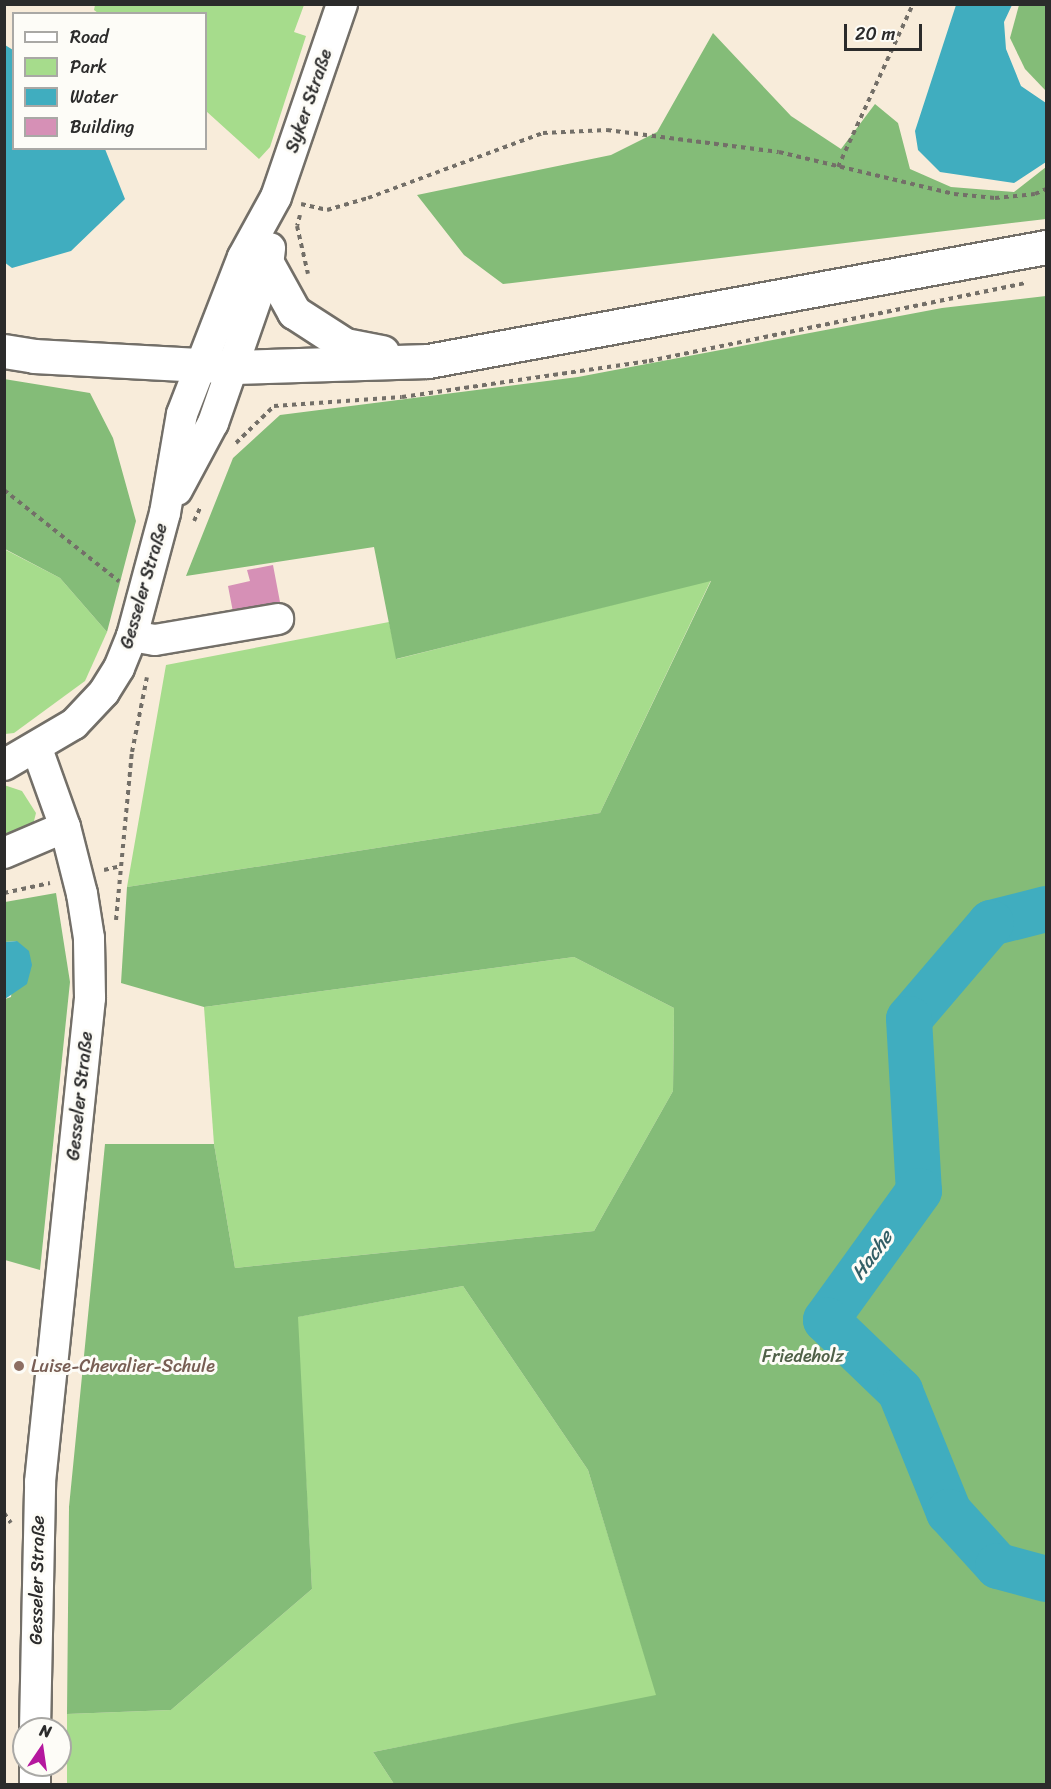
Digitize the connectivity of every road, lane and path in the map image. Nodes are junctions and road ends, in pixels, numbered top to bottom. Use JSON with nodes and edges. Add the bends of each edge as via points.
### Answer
{"nodes":[{"id":1,"x":342,"y":4,"type":"edge"},
{"id":2,"x":913,"y":4,"type":"edge"},
{"id":3,"x":838,"y":167,"type":"junction"},
{"id":4,"x":1047,"y":189,"type":"edge"},
{"id":5,"x":305,"y":195,"type":"dead end"},
{"id":6,"x":276,"y":197,"type":"junction"},
{"id":7,"x":327,"y":210,"type":"dead end"},
{"id":8,"x":1047,"y":247,"type":"edge"},
{"id":9,"x":268,"y":265,"type":"junction"},
{"id":10,"x":1035,"y":281,"type":"dead end"},
{"id":11,"x":294,"y":312,"type":"junction"},
{"id":12,"x":4,"y":351,"type":"edge"},
{"id":13,"x":428,"y":361,"type":"junction"},
{"id":14,"x":201,"y":365,"type":"junction"},
{"id":15,"x":235,"y":366,"type":"junction"},
{"id":16,"x":276,"y":367,"type":"junction"},
{"id":17,"x":4,"y":490,"type":"edge"},
{"id":18,"x":165,"y":513,"type":"junction"},
{"id":19,"x":142,"y":599,"type":"junction"},
{"id":20,"x":278,"y":619,"type":"dead end"},
{"id":21,"x":132,"y":636,"type":"junction"},
{"id":22,"x":37,"y":749,"type":"junction"},
{"id":23,"x":4,"y":752,"type":"edge"},
{"id":24,"x":4,"y":765,"type":"edge"},
{"id":25,"x":65,"y":827,"type":"junction"},
{"id":26,"x":4,"y":853,"type":"edge"},
{"id":27,"x":77,"y":877,"type":"junction"},
{"id":28,"x":4,"y":893,"type":"edge"},
{"id":29,"x":35,"y":1717,"type":"edge"}],
"edges":[{"from":1,"to":6,"type":"street","name":"Syker Straße"},
{"from":2,"to":3,"type":"path"},
{"from":3,"to":4,"type":"path","via":[[954,194],[995,198]]},
{"from":3,"to":7,"type":"path","via":[[692,138],[607,130],[543,133]]},
{"from":5,"to":11,"type":"path","via":[[297,226],[313,293]]},
{"from":6,"to":9,"type":"street","name":"Syker Straße"},
{"from":6,"to":14,"type":"street","name":"Syker Straße","via":[[243,257]]},
{"from":8,"to":13,"type":"main road"},
{"from":9,"to":11,"type":"main road"},
{"from":9,"to":15,"type":"street","name":"Syker Straße"},
{"from":10,"to":16,"type":"path","via":[[649,361],[402,397],[274,406]]},
{"from":11,"to":13,"type":"main road","via":[[345,345]]},
{"from":12,"to":14,"type":"main road"},
{"from":13,"to":16,"type":"main road"},
{"from":14,"to":15,"type":"main road"},
{"from":14,"to":18,"type":"street","name":"Gesseler Straße","via":[[182,414]]},
{"from":15,"to":16,"type":"main road"},
{"from":15,"to":18,"type":"street","name":"Gesseler Straße","via":[[213,423]]},
{"from":17,"to":19,"type":"path"},
{"from":18,"to":19,"type":"street","name":"Gesseler Straße"},
{"from":19,"to":21,"type":"street","name":"Gesseler Straße"},
{"from":20,"to":21,"type":"street","via":[[155,640]]},
{"from":21,"to":22,"type":"street","name":"Gesseler Straße","via":[[104,692],[74,724]]},
{"from":22,"to":23,"type":"street"},
{"from":22,"to":24,"type":"street"},
{"from":22,"to":25,"type":"street","name":"Gesseler Straße"},
{"from":25,"to":26,"type":"street"},
{"from":25,"to":27,"type":"street","name":"Gesseler Straße"},
{"from":27,"to":28,"type":"path"},
{"from":27,"to":29,"type":"street","name":"Gesseler Straße","via":[[89,938],[90,998],[40,1482]]}]}
